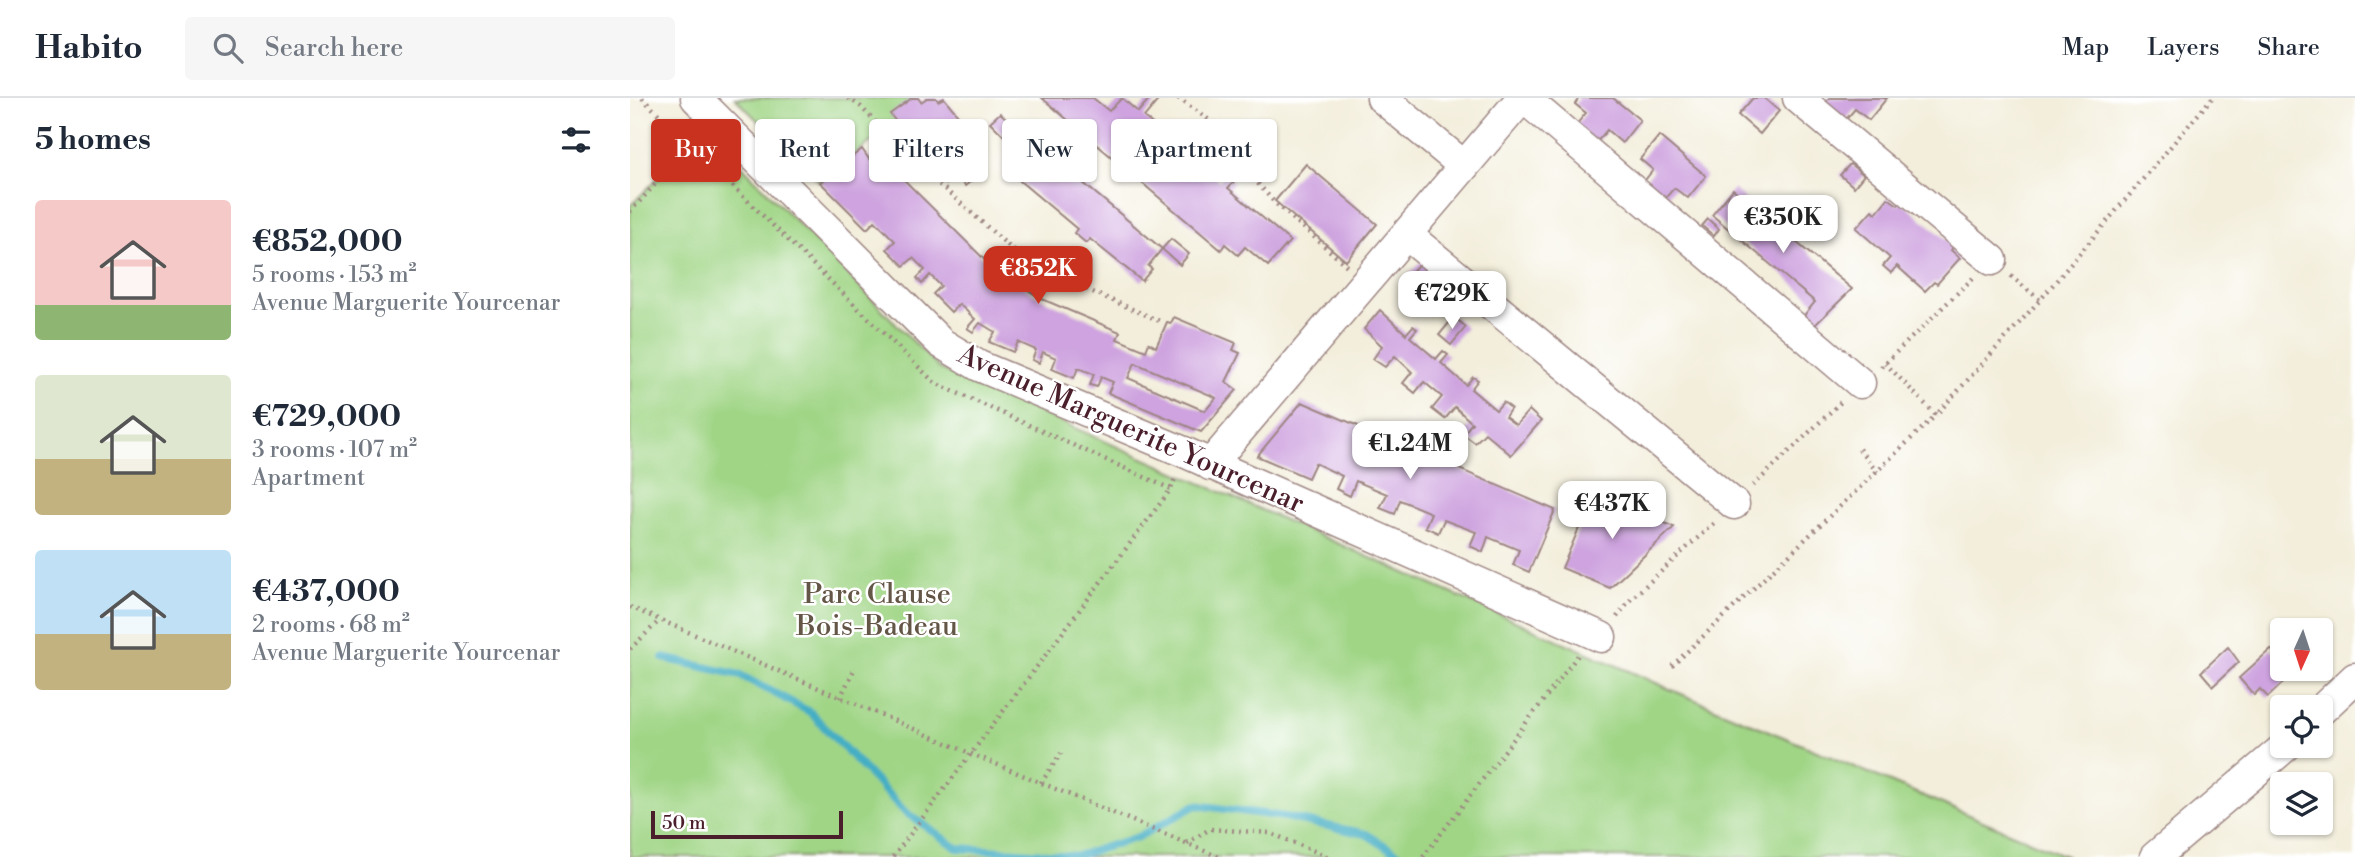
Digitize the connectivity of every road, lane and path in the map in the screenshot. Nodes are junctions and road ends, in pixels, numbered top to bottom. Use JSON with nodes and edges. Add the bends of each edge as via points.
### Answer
{"nodes":[{"id":1,"x":848,"y":98,"type":"edge"},
{"id":2,"x":1178,"y":98,"type":"edge"},
{"id":3,"x":1382,"y":98,"type":"edge"},
{"id":4,"x":1523,"y":98,"type":"edge"},
{"id":5,"x":1798,"y":98,"type":"edge"},
{"id":6,"x":2212,"y":98,"type":"edge"},
{"id":7,"x":700,"y":112,"type":"edge"},
{"id":8,"x":1464,"y":166,"type":"junction"},
{"id":9,"x":630,"y":212,"type":"edge"},
{"id":10,"x":1407,"y":235,"type":"junction"},
{"id":11,"x":1992,"y":260,"type":"junction"},
{"id":12,"x":1367,"y":282,"type":"junction"},
{"id":13,"x":2040,"y":300,"type":"junction"},
{"id":14,"x":1162,"y":322,"type":"dead end"},
{"id":15,"x":1885,"y":363,"type":"junction"},
{"id":16,"x":1860,"y":383,"type":"junction"},
{"id":17,"x":1936,"y":415,"type":"junction"},
{"id":18,"x":1859,"y":449,"type":"dead end"},
{"id":19,"x":1210,"y":465,"type":"junction"},
{"id":20,"x":1877,"y":472,"type":"junction"},
{"id":21,"x":1171,"y":489,"type":"dead end"},
{"id":22,"x":1734,"y":504,"type":"junction"},
{"id":23,"x":630,"y":607,"type":"edge"},
{"id":24,"x":660,"y":620,"type":"junction"},
{"id":25,"x":1597,"y":635,"type":"junction"},
{"id":26,"x":630,"y":649,"type":"edge"},
{"id":27,"x":1672,"y":666,"type":"dead end"},
{"id":28,"x":855,"y":668,"type":"dead end"},
{"id":29,"x":2355,"y":678,"type":"edge"},
{"id":30,"x":840,"y":698,"type":"junction"},
{"id":31,"x":2333,"y":699,"type":"edge"},
{"id":32,"x":1061,"y":753,"type":"dead end"},
{"id":33,"x":972,"y":754,"type":"junction"},
{"id":34,"x":2272,"y":758,"type":"edge"},
{"id":35,"x":1041,"y":783,"type":"junction"},
{"id":36,"x":1187,"y":844,"type":"junction"},
{"id":37,"x":893,"y":857,"type":"edge"},
{"id":38,"x":1219,"y":857,"type":"edge"},
{"id":39,"x":1329,"y":857,"type":"edge"},
{"id":40,"x":1423,"y":857,"type":"edge"},
{"id":41,"x":2155,"y":857,"type":"edge"}],
"edges":[{"from":1,"to":14,"type":"path","via":[[1011,248],[1049,273]]},
{"from":2,"to":12,"type":"path","via":[[1212,121],[1274,202]]},
{"from":3,"to":8,"type":"street"},
{"from":4,"to":8,"type":"street"},
{"from":4,"to":16,"type":"street"},
{"from":5,"to":11,"type":"street"},
{"from":6,"to":13,"type":"path"},
{"from":7,"to":9,"type":"path","via":[[690,146]]},
{"from":7,"to":19,"type":"street","name":"Avenue Marguerite Yourcenar","via":[[941,343],[979,366]]},
{"from":8,"to":10,"type":"street"},
{"from":10,"to":12,"type":"street"},
{"from":10,"to":22,"type":"street"},
{"from":11,"to":13,"type":"path"},
{"from":11,"to":15,"type":"path"},
{"from":12,"to":19,"type":"street"},
{"from":13,"to":17,"type":"path"},
{"from":15,"to":16,"type":"path"},
{"from":15,"to":17,"type":"path"},
{"from":16,"to":22,"type":"path"},
{"from":17,"to":20,"type":"path"},
{"from":18,"to":20,"type":"path"},
{"from":19,"to":25,"type":"street","name":"Avenue Marguerite Yourcenar"},
{"from":20,"to":27,"type":"path"},
{"from":21,"to":33,"type":"path"},
{"from":22,"to":25,"type":"path"},
{"from":23,"to":24,"type":"path"},
{"from":24,"to":26,"type":"path"},
{"from":24,"to":30,"type":"path"},
{"from":25,"to":40,"type":"path"},
{"from":28,"to":30,"type":"path"},
{"from":29,"to":31,"type":"street"},
{"from":30,"to":33,"type":"path"},
{"from":32,"to":35,"type":"path"},
{"from":33,"to":35,"type":"path"},
{"from":33,"to":37,"type":"path"},
{"from":34,"to":41,"type":"street"},
{"from":35,"to":36,"type":"path"},
{"from":36,"to":38,"type":"path"},
{"from":36,"to":39,"type":"path","via":[[1210,828],[1270,833]]}]}
